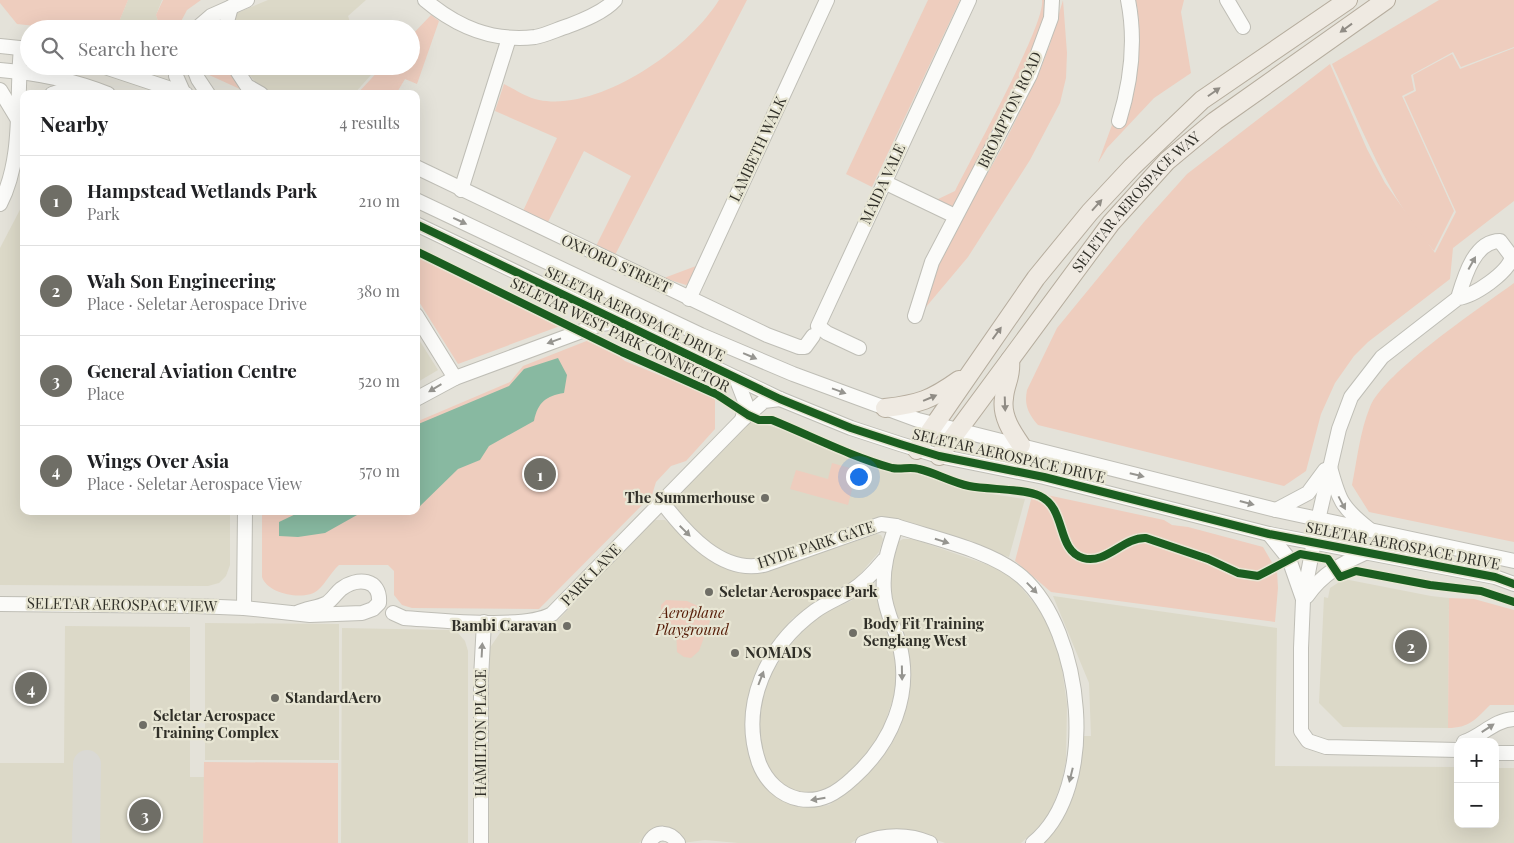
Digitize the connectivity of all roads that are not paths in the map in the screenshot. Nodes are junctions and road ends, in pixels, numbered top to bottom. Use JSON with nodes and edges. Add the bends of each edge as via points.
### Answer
{"nodes":[{"id":1,"x":247,"y":0,"type":"edge"},
{"id":2,"x":425,"y":0,"type":"edge"},
{"id":3,"x":615,"y":0,"type":"edge"},
{"id":4,"x":827,"y":0,"type":"edge"},
{"id":5,"x":969,"y":0,"type":"edge"},
{"id":6,"x":1052,"y":0,"type":"edge"},
{"id":7,"x":1128,"y":0,"type":"edge"},
{"id":8,"x":1226,"y":0,"type":"edge"},
{"id":9,"x":1348,"y":0,"type":"edge"},
{"id":10,"x":1386,"y":0,"type":"edge"},
{"id":11,"x":230,"y":7,"type":"junction"},
{"id":12,"x":205,"y":20,"type":"edge"},
{"id":13,"x":227,"y":20,"type":"edge"},
{"id":14,"x":1243,"y":27,"type":"dead end"},
{"id":15,"x":509,"y":38,"type":"junction"},
{"id":16,"x":0,"y":46,"type":"edge"},
{"id":17,"x":20,"y":48,"type":"edge"},
{"id":18,"x":20,"y":67,"type":"edge"},
{"id":19,"x":0,"y":70,"type":"edge"},
{"id":20,"x":19,"y":71,"type":"junction"},
{"id":21,"x":39,"y":75,"type":"edge"},
{"id":22,"x":129,"y":75,"type":"edge"},
{"id":23,"x":176,"y":75,"type":"edge"},
{"id":24,"x":196,"y":75,"type":"edge"},
{"id":25,"x":240,"y":75,"type":"edge"},
{"id":26,"x":83,"y":84,"type":"junction"},
{"id":27,"x":0,"y":90,"type":"edge"},
{"id":28,"x":64,"y":90,"type":"edge"},
{"id":29,"x":98,"y":90,"type":"edge"},
{"id":30,"x":175,"y":90,"type":"edge"},
{"id":31,"x":183,"y":90,"type":"edge"},
{"id":32,"x":205,"y":90,"type":"edge"},
{"id":33,"x":254,"y":90,"type":"edge"},
{"id":34,"x":20,"y":116,"type":"edge"},
{"id":35,"x":1118,"y":121,"type":"dead end"},
{"id":36,"x":420,"y":169,"type":"edge"},
{"id":37,"x":884,"y":182,"type":"junction"},
{"id":38,"x":461,"y":190,"type":"junction"},
{"id":39,"x":420,"y":202,"type":"edge"},
{"id":40,"x":0,"y":204,"type":"edge"},
{"id":41,"x":955,"y":216,"type":"junction"},
{"id":42,"x":420,"y":226,"type":"edge"},
{"id":43,"x":1458,"y":298,"type":"dead end"},
{"id":44,"x":689,"y":299,"type":"junction"},
{"id":45,"x":915,"y":316,"type":"dead end"},
{"id":46,"x":420,"y":321,"type":"edge"},
{"id":47,"x":617,"y":322,"type":"junction"},
{"id":48,"x":813,"y":336,"type":"dead end"},
{"id":49,"x":859,"y":348,"type":"dead end"},
{"id":50,"x":1010,"y":360,"type":"junction"},
{"id":51,"x":969,"y":373,"type":"junction"},
{"id":52,"x":455,"y":378,"type":"junction"},
{"id":53,"x":736,"y":378,"type":"junction"},
{"id":54,"x":420,"y":397,"type":"edge"},
{"id":55,"x":780,"y":399,"type":"junction"},
{"id":56,"x":885,"y":408,"type":"junction"},
{"id":57,"x":742,"y":420,"type":"junction"},
{"id":58,"x":934,"y":425,"type":"junction"},
{"id":59,"x":958,"y":431,"type":"junction"},
{"id":60,"x":1022,"y":445,"type":"junction"},
{"id":61,"x":917,"y":450,"type":"junction"},
{"id":62,"x":939,"y":456,"type":"junction"},
{"id":63,"x":1330,"y":463,"type":"junction"},
{"id":64,"x":662,"y":502,"type":"junction"},
{"id":65,"x":1276,"y":510,"type":"junction"},
{"id":66,"x":245,"y":515,"type":"edge"},
{"id":67,"x":1318,"y":520,"type":"junction"},
{"id":68,"x":896,"y":526,"type":"junction"},
{"id":69,"x":1372,"y":531,"type":"junction"},
{"id":70,"x":1269,"y":534,"type":"junction"},
{"id":71,"x":1314,"y":543,"type":"junction"},
{"id":72,"x":1365,"y":553,"type":"junction"},
{"id":73,"x":884,"y":560,"type":"junction"},
{"id":74,"x":1514,"y":561,"type":"edge"},
{"id":75,"x":864,"y":582,"type":"junction"},
{"id":76,"x":1514,"y":584,"type":"edge"},
{"id":77,"x":884,"y":592,"type":"junction"},
{"id":78,"x":1303,"y":600,"type":"junction"},
{"id":79,"x":0,"y":604,"type":"edge"},
{"id":80,"x":244,"y":608,"type":"junction"},
{"id":81,"x":297,"y":612,"type":"junction"},
{"id":82,"x":393,"y":613,"type":"dead end"},
{"id":83,"x":484,"y":622,"type":"junction"},
{"id":84,"x":1514,"y":719,"type":"edge"},
{"id":85,"x":1474,"y":738,"type":"edge"},
{"id":86,"x":1454,"y":746,"type":"edge"},
{"id":87,"x":1499,"y":753,"type":"edge"},
{"id":88,"x":1514,"y":753,"type":"edge"},
{"id":89,"x":481,"y":843,"type":"edge"},
{"id":90,"x":649,"y":843,"type":"edge"},
{"id":91,"x":678,"y":843,"type":"edge"},
{"id":92,"x":863,"y":843,"type":"edge"},
{"id":93,"x":930,"y":843,"type":"edge"},
{"id":94,"x":1033,"y":843,"type":"edge"}],
"edges":[{"from":1,"to":11,"type":"street"},
{"from":2,"to":15,"type":"street","via":[[459,25]]},
{"from":3,"to":15,"type":"street","via":[[610,6],[569,25],[537,36]]},
{"from":4,"to":44,"type":"street","name":"LAMBETH WALK"},
{"from":5,"to":37,"type":"street","name":"MAIDA VALE"},
{"from":6,"to":41,"type":"street","name":"BROMPTON ROAD","via":[[1051,18],[1030,76]]},
{"from":7,"to":35,"type":"street","via":[[1133,45],[1129,80]]},
{"from":8,"to":14,"type":"street"},
{"from":51,"to":9,"type":"main road","name":"SELETAR AEROSPACE WAY","one_way":true,"via":[[1036,278],[1132,167],[1202,100]]},
{"from":10,"to":50,"type":"main road","name":"SELETAR AEROSPACE WAY","one_way":true,"via":[[1215,121],[1167,161],[1111,223]]},
{"from":11,"to":12,"type":"street"},
{"from":11,"to":13,"type":"street"},
{"from":15,"to":38,"type":"street"},
{"from":16,"to":17,"type":"street"},
{"from":18,"to":20,"type":"street"},
{"from":19,"to":20,"type":"street"},
{"from":20,"to":34,"type":"street"},
{"from":21,"to":26,"type":"street"},
{"from":22,"to":30,"type":"street"},
{"from":23,"to":31,"type":"street"},
{"from":24,"to":32,"type":"street"},
{"from":25,"to":33,"type":"street"},
{"from":26,"to":28,"type":"street"},
{"from":26,"to":29,"type":"street"},
{"from":27,"to":34,"type":"street"},
{"from":34,"to":40,"type":"street","via":[[8,189]]},
{"from":36,"to":38,"type":"street","name":"OXFORD STREET"},
{"from":37,"to":41,"type":"street"},
{"from":37,"to":49,"type":"street","name":"MAIDA VALE","via":[[818,326]]},
{"from":38,"to":44,"type":"street","name":"OXFORD STREET"},
{"from":39,"to":56,"type":"street","name":"SELETAR AEROSPACE DRIVE","one_way":true,"via":[[701,335]]},
{"from":41,"to":45,"type":"street","name":"BROMPTON ROAD","via":[[932,262]]},
{"from":42,"to":47,"type":"street","name":"SELETAR AEROSPACE DRIVE"},
{"from":43,"to":63,"type":"street","via":[[1382,357],[1364,377],[1351,397]]},
{"from":44,"to":48,"type":"street","name":"OXFORD STREET","via":[[799,347],[805,347]]},
{"from":46,"to":52,"type":"street"},
{"from":47,"to":52,"type":"street","one_way":true,"via":[[601,324]]},
{"from":47,"to":53,"type":"street","name":"SELETAR AEROSPACE DRIVE"},
{"from":50,"to":59,"type":"main road","name":"SELETAR AEROSPACE WAY"},
{"from":50,"to":60,"type":"main road","one_way":true,"via":[[1012,374],[1004,399],[1005,414],[1009,429]]},
{"from":56,"to":51,"type":"main road","one_way":true,"via":[[935,397]]},
{"from":51,"to":58,"type":"main road","name":"SELETAR AEROSPACE WAY"},
{"from":52,"to":54,"type":"street","one_way":true},
{"from":53,"to":55,"type":"street","name":"SELETAR AEROSPACE DRIVE"},
{"from":53,"to":57,"type":"street","via":[[746,404]]},
{"from":55,"to":57,"type":"street","name":"PARK LANE","via":[[764,401]]},
{"from":55,"to":61,"type":"street","name":"SELETAR AEROSPACE DRIVE"},
{"from":56,"to":58,"type":"street","name":"SELETAR AEROSPACE DRIVE"},
{"from":57,"to":64,"type":"street","name":"PARK LANE"},
{"from":58,"to":59,"type":"street","name":"SELETAR AEROSPACE DRIVE"},
{"from":58,"to":61,"type":"main road","name":"SELETAR AEROSPACE WAY"},
{"from":59,"to":60,"type":"street","name":"SELETAR AEROSPACE DRIVE"},
{"from":59,"to":62,"type":"main road","name":"SELETAR AEROSPACE WAY"},
{"from":60,"to":65,"type":"street","name":"SELETAR AEROSPACE DRIVE","one_way":true},
{"from":61,"to":62,"type":"street","name":"SELETAR AEROSPACE DRIVE"},
{"from":62,"to":70,"type":"street","name":"SELETAR AEROSPACE DRIVE","via":[[1053,480]]},
{"from":63,"to":65,"type":"street","via":[[1308,493]]},
{"from":63,"to":67,"type":"street"},
{"from":63,"to":69,"type":"street","one_way":true,"via":[[1345,509]]},
{"from":64,"to":68,"type":"street","name":"HYDE PARK GATE","one_way":true,"via":[[697,542],[733,563],[748,566],[758,567],[870,527],[882,524]]},
{"from":64,"to":83,"type":"street","name":"PARK LANE","via":[[557,610],[539,620]]},
{"from":65,"to":67,"type":"street","name":"SELETAR AEROSPACE DRIVE"},
{"from":66,"to":80,"type":"street"},
{"from":67,"to":69,"type":"street","name":"SELETAR AEROSPACE DRIVE"},
{"from":67,"to":71,"type":"street"},
{"from":68,"to":73,"type":"street"},
{"from":68,"to":94,"type":"street","name":"HYDE PARK GATE","one_way":true,"via":[[1007,565],[1040,596],[1060,633],[1072,687],[1074,762],[1055,820]]},
{"from":69,"to":74,"type":"street","name":"SELETAR AEROSPACE DRIVE"},
{"from":70,"to":71,"type":"street","name":"SELETAR AEROSPACE DRIVE"},
{"from":70,"to":78,"type":"street","via":[[1289,560]]},
{"from":71,"to":72,"type":"street","name":"SELETAR AEROSPACE DRIVE"},
{"from":71,"to":78,"type":"street"},
{"from":72,"to":76,"type":"street","name":"SELETAR AEROSPACE DRIVE","via":[[1495,577]]},
{"from":72,"to":78,"type":"street","via":[[1334,568],[1317,581]]},
{"from":73,"to":75,"type":"street"},
{"from":73,"to":77,"type":"street"},
{"from":75,"to":77,"type":"street","via":[[875,582]]},
{"from":77,"to":75,"type":"street","one_way":true,"via":[[899,644],[903,676],[898,711],[889,735],[868,763],[842,788],[824,799],[791,798],[767,779],[754,747],[753,712],[762,673],[773,655],[804,620]]},
{"from":78,"to":86,"type":"street","via":[[1300,718],[1308,741],[1326,747]]},
{"from":79,"to":80,"type":"street","name":"SELETAR AEROSPACE VIEW"},
{"from":80,"to":81,"type":"street","name":"SELETAR AEROSPACE VIEW"},
{"from":81,"to":81,"type":"street","name":"SELETAR AEROSPACE VIEW","via":[[325,604],[351,584],[368,582],[379,591],[379,603],[373,610],[362,613],[310,615]]},
{"from":82,"to":83,"type":"street","name":"PARK LANE","via":[[404,618]]},
{"from":89,"to":83,"type":"street","name":"HAMILTON PLACE","one_way":true},
{"from":85,"to":84,"type":"street","one_way":true,"via":[[1497,723]]},
{"from":87,"to":88,"type":"street"},
{"from":90,"to":91,"type":"street","via":[[654,836],[663,833],[674,837]]},
{"from":92,"to":93,"type":"street","via":[[904,836]]}]}
